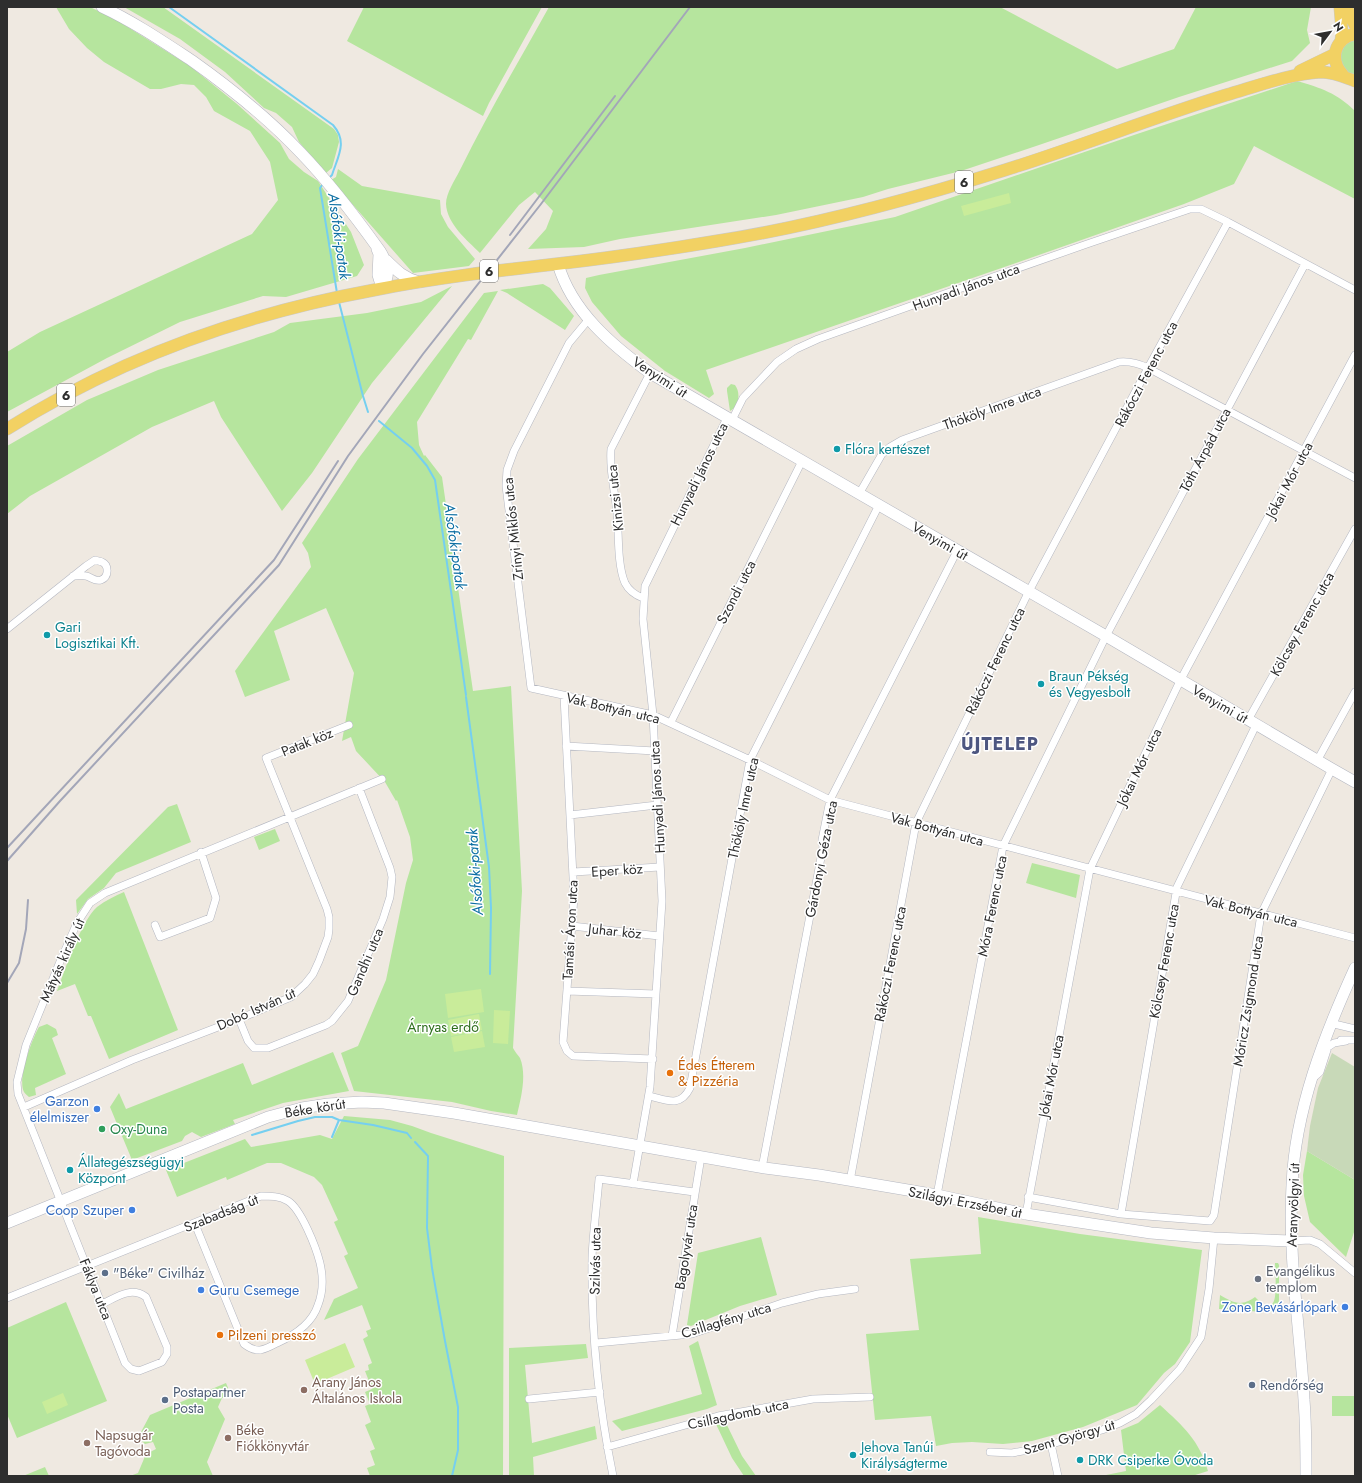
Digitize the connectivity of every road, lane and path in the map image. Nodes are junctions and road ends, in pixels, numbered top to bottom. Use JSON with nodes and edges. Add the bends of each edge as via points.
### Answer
{"nodes":[{"id":1,"x":102,"y":7,"type":"edge"},
{"id":2,"x":1340,"y":7,"type":"edge"},
{"id":3,"x":1346,"y":7,"type":"edge"},
{"id":4,"x":1355,"y":25,"type":"edge"},
{"id":5,"x":1355,"y":34,"type":"edge"},
{"id":6,"x":1341,"y":41,"type":"junction"},
{"id":7,"x":1335,"y":54,"type":"junction"},
{"id":8,"x":1284,"y":78,"type":"junction"},
{"id":9,"x":1351,"y":80,"type":"edge"},
{"id":10,"x":1228,"y":222,"type":"junction"},
{"id":11,"x":374,"y":243,"type":"junction"},
{"id":12,"x":386,"y":260,"type":"junction"},
{"id":13,"x":558,"y":264,"type":"junction"},
{"id":14,"x":1305,"y":264,"type":"junction"},
{"id":15,"x":378,"y":275,"type":"junction"},
{"id":16,"x":420,"y":282,"type":"junction"},
{"id":17,"x":382,"y":288,"type":"junction"},
{"id":18,"x":1355,"y":290,"type":"edge"},
{"id":19,"x":364,"y":292,"type":"junction"},
{"id":20,"x":589,"y":319,"type":"junction"},
{"id":21,"x":1355,"y":355,"type":"edge"},
{"id":22,"x":1148,"y":368,"type":"junction"},
{"id":23,"x":650,"y":373,"type":"junction"},
{"id":24,"x":1227,"y":409,"type":"junction"},
{"id":25,"x":729,"y":419,"type":"junction"},
{"id":26,"x":7,"y":429,"type":"edge"},
{"id":27,"x":1304,"y":451,"type":"junction"},
{"id":28,"x":802,"y":461,"type":"junction"},
{"id":29,"x":1355,"y":478,"type":"edge"},
{"id":30,"x":859,"y":494,"type":"junction"},
{"id":31,"x":878,"y":506,"type":"junction"},
{"id":32,"x":1355,"y":529,"type":"edge"},
{"id":33,"x":957,"y":551,"type":"junction"},
{"id":34,"x":73,"y":576,"type":"dead end"},
{"id":35,"x":1028,"y":593,"type":"junction"},
{"id":36,"x":643,"y":598,"type":"junction"},
{"id":37,"x":7,"y":629,"type":"edge"},
{"id":38,"x":1106,"y":636,"type":"junction"},
{"id":39,"x":1180,"y":680,"type":"junction"},
{"id":40,"x":531,"y":688,"type":"joint"},
{"id":41,"x":1355,"y":692,"type":"edge"},
{"id":42,"x":564,"y":696,"type":"junction"},
{"id":43,"x":653,"y":715,"type":"junction"},
{"id":44,"x":671,"y":722,"type":"junction"},
{"id":45,"x":1252,"y":722,"type":"junction"},
{"id":46,"x":349,"y":725,"type":"dead end"},
{"id":47,"x":566,"y":746,"type":"junction"},
{"id":48,"x":655,"y":751,"type":"junction"},
{"id":49,"x":266,"y":758,"type":"joint"},
{"id":50,"x":750,"y":760,"type":"junction"},
{"id":51,"x":1317,"y":761,"type":"junction"},
{"id":52,"x":1332,"y":769,"type":"junction"},
{"id":53,"x":382,"y":779,"type":"dead end"},
{"id":54,"x":1355,"y":782,"type":"edge"},
{"id":55,"x":359,"y":788,"type":"junction"},
{"id":56,"x":830,"y":800,"type":"junction"},
{"id":57,"x":657,"y":805,"type":"junction"},
{"id":58,"x":570,"y":815,"type":"junction"},
{"id":59,"x":288,"y":817,"type":"junction"},
{"id":60,"x":916,"y":823,"type":"junction"},
{"id":61,"x":1003,"y":846,"type":"junction"},
{"id":62,"x":201,"y":852,"type":"junction"},
{"id":63,"x":660,"y":867,"type":"junction"},
{"id":64,"x":1090,"y":869,"type":"junction"},
{"id":65,"x":573,"y":872,"type":"junction"},
{"id":66,"x":1176,"y":892,"type":"junction"},
{"id":67,"x":1261,"y":914,"type":"junction"},
{"id":68,"x":155,"y":925,"type":"dead end"},
{"id":69,"x":572,"y":926,"type":"junction"},
{"id":70,"x":659,"y":936,"type":"junction"},
{"id":71,"x":1355,"y":938,"type":"edge"},
{"id":72,"x":1355,"y":968,"type":"edge"},
{"id":73,"x":567,"y":991,"type":"junction"},
{"id":74,"x":656,"y":994,"type":"junction"},
{"id":75,"x":1337,"y":1007,"type":"junction"},
{"id":76,"x":239,"y":1019,"type":"junction"},
{"id":77,"x":1330,"y":1024,"type":"junction"},
{"id":78,"x":1345,"y":1028,"type":"junction"},
{"id":79,"x":1355,"y":1029,"type":"edge"},
{"id":80,"x":1326,"y":1036,"type":"junction"},
{"id":81,"x":1355,"y":1040,"type":"edge"},
{"id":82,"x":1346,"y":1041,"type":"junction"},
{"id":83,"x":653,"y":1059,"type":"junction"},
{"id":84,"x":1312,"y":1079,"type":"junction"},
{"id":85,"x":649,"y":1096,"type":"junction"},
{"id":86,"x":24,"y":1107,"type":"junction"},
{"id":87,"x":640,"y":1147,"type":"junction"},
{"id":88,"x":701,"y":1157,"type":"junction"},
{"id":89,"x":762,"y":1168,"type":"junction"},
{"id":90,"x":850,"y":1180,"type":"junction"},
{"id":91,"x":633,"y":1184,"type":"junction"},
{"id":92,"x":694,"y":1192,"type":"junction"},
{"id":93,"x":937,"y":1195,"type":"junction"},
{"id":94,"x":1028,"y":1196,"type":"junction"},
{"id":95,"x":61,"y":1200,"type":"junction"},
{"id":96,"x":1026,"y":1214,"type":"junction"},
{"id":97,"x":1122,"y":1214,"type":"junction"},
{"id":98,"x":1210,"y":1221,"type":"joint"},
{"id":99,"x":7,"y":1223,"type":"edge"},
{"id":100,"x":195,"y":1224,"type":"junction"},
{"id":101,"x":1214,"y":1238,"type":"junction"},
{"id":102,"x":1291,"y":1241,"type":"junction"},
{"id":103,"x":86,"y":1266,"type":"junction"},
{"id":104,"x":1355,"y":1273,"type":"edge"},
{"id":105,"x":855,"y":1289,"type":"dead end"},
{"id":106,"x":7,"y":1298,"type":"edge"},
{"id":107,"x":102,"y":1304,"type":"junction"},
{"id":108,"x":672,"y":1336,"type":"junction"},
{"id":109,"x":596,"y":1343,"type":"junction"},
{"id":110,"x":600,"y":1392,"type":"junction"},
{"id":111,"x":870,"y":1397,"type":"dead end"},
{"id":112,"x":529,"y":1399,"type":"dead end"},
{"id":113,"x":1051,"y":1444,"type":"junction"},
{"id":114,"x":607,"y":1446,"type":"junction"},
{"id":115,"x":1306,"y":1448,"type":"junction"},
{"id":116,"x":990,"y":1452,"type":"dead end"},
{"id":117,"x":613,"y":1476,"type":"edge"},
{"id":118,"x":1058,"y":1476,"type":"edge"},
{"id":119,"x":1306,"y":1476,"type":"edge"},
{"id":120,"x":1316,"y":1476,"type":"edge"}],
"edges":[{"from":1,"to":11,"type":"street","via":[[158,38],[258,111],[300,151]]},
{"from":2,"to":6,"type":"main road"},
{"from":3,"to":4,"type":"main road"},
{"from":5,"to":6,"type":"main road"},
{"from":6,"to":7,"type":"main road"},
{"from":7,"to":8,"type":"main road","number":"6"},
{"from":7,"to":9,"type":"main road","number":"6","via":[[1336,66]]},
{"from":8,"to":9,"type":"main road","number":"6","via":[[1322,72]]},
{"from":8,"to":13,"type":"main road","number":"6","via":[[1005,170],[862,210],[721,241]]},
{"from":10,"to":14,"type":"street","name":"Hunyadi János utca"},
{"from":10,"to":22,"type":"street","name":"Rákóczi Ferenc utca"},
{"from":10,"to":25,"type":"street","name":"Hunyadi János utca","via":[[1201,209],[1190,209],[818,339],[796,349],[777,362],[743,398]]},
{"from":11,"to":12,"type":"street"},
{"from":11,"to":15,"type":"street","via":[[379,254]]},
{"from":12,"to":16,"type":"street","via":[[408,280]]},
{"from":12,"to":17,"type":"street","via":[[389,272]]},
{"from":13,"to":16,"type":"main road","number":"6"},
{"from":13,"to":20,"type":"street","name":"Venyimi út","via":[[565,283]]},
{"from":14,"to":18,"type":"street","name":"Hunyadi János utca"},
{"from":14,"to":24,"type":"street","name":"Tóth Árpád utca"},
{"from":15,"to":17,"type":"street"},
{"from":15,"to":19,"type":"street"},
{"from":16,"to":17,"type":"main road","number":"6"},
{"from":17,"to":19,"type":"main road","number":"6"},
{"from":19,"to":26,"type":"main road","number":"6","via":[[261,316],[168,347],[88,383]]},
{"from":20,"to":23,"type":"street","name":"Venyimi út","via":[[621,351]]},
{"from":20,"to":40,"type":"street","name":"Zrínyi Miklós utca","via":[[569,343],[514,451],[507,470],[506,486]]},
{"from":21,"to":27,"type":"street","name":"Jókai Mór utca"},
{"from":22,"to":24,"type":"street","name":"Thököly Imre utca"},
{"from":22,"to":30,"type":"street","name":"Thököly Imre utca","via":[[1129,361],[1119,362],[902,440],[882,454]]},
{"from":22,"to":35,"type":"street","name":"Rákóczi Ferenc utca"},
{"from":23,"to":25,"type":"street","name":"Venyimi út"},
{"from":23,"to":36,"type":"street","name":"Kinizsi utca","via":[[612,449],[610,460],[622,572],[625,584],[632,594]]},
{"from":24,"to":27,"type":"street","name":"Thököly Imre utca"},
{"from":24,"to":38,"type":"street","name":"Tóth Árpád utca"},
{"from":25,"to":28,"type":"street","name":"Venyimi út"},
{"from":25,"to":36,"type":"street","name":"Hunyadi János utca","via":[[645,586]]},
{"from":27,"to":29,"type":"street","name":"Thököly Imre utca"},
{"from":27,"to":39,"type":"street","name":"Jókai Mór utca"},
{"from":28,"to":30,"type":"street","name":"Venyimi út"},
{"from":28,"to":44,"type":"street","name":"Szondi utca"},
{"from":30,"to":31,"type":"street","name":"Venyimi út"},
{"from":31,"to":33,"type":"street","name":"Venyimi út"},
{"from":31,"to":50,"type":"street","name":"Thököly Imre utca"},
{"from":32,"to":45,"type":"street","name":"Kölcsey Ferenc utca"},
{"from":33,"to":35,"type":"street","name":"Venyimi út"},
{"from":33,"to":56,"type":"street","name":"Gárdonyi Géza utca"},
{"from":34,"to":37,"type":"street"},
{"from":35,"to":38,"type":"street","name":"Venyimi út"},
{"from":35,"to":60,"type":"street","name":"Rákóczi Ferenc utca"},
{"from":36,"to":43,"type":"street","name":"Hunyadi János utca"},
{"from":38,"to":39,"type":"street","name":"Venyimi út"},
{"from":38,"to":61,"type":"street","name":"Móra Ferenc utca"},
{"from":39,"to":45,"type":"street","name":"Venyimi út"},
{"from":39,"to":64,"type":"street","name":"Jókai Mór utca"},
{"from":40,"to":42,"type":"street","name":"Vak Bottyán utca"},
{"from":41,"to":51,"type":"street"},
{"from":42,"to":43,"type":"street","name":"Vak Bottyán utca"},
{"from":42,"to":47,"type":"street","name":"Tamási Áron utca"},
{"from":43,"to":44,"type":"street","name":"Vak Bottyán utca"},
{"from":43,"to":48,"type":"street","name":"Hunyadi János utca"},
{"from":44,"to":50,"type":"street","name":"Vak Bottyán utca"},
{"from":45,"to":51,"type":"street","name":"Venyimi út"},
{"from":45,"to":66,"type":"street","name":"Kölcsey Ferenc utca"},
{"from":46,"to":49,"type":"street","name":"Patak köz"},
{"from":47,"to":48,"type":"street"},
{"from":47,"to":58,"type":"street","name":"Tamási Áron utca"},
{"from":48,"to":57,"type":"street","name":"Hunyadi János utca"},
{"from":49,"to":59,"type":"street","name":"Dobó István út"},
{"from":50,"to":56,"type":"street","name":"Vak Bottyán utca"},
{"from":50,"to":85,"type":"street","name":"Thököly Imre utca","via":[[690,1088],[682,1100]]},
{"from":51,"to":52,"type":"street","name":"Venyimi út"},
{"from":52,"to":54,"type":"street","name":"Venyimi út"},
{"from":52,"to":67,"type":"street","name":"Móricz Zsigmond utca"},
{"from":53,"to":55,"type":"street"},
{"from":55,"to":59,"type":"street"},
{"from":55,"to":76,"type":"street","name":"Gandhi utca","via":[[390,868],[392,886],[383,919],[348,1001],[337,1016],[326,1025],[268,1048],[254,1048],[248,1041]]},
{"from":56,"to":60,"type":"street","name":"Vak Bottyán utca"},
{"from":56,"to":89,"type":"street","name":"Gárdonyi Géza utca"},
{"from":57,"to":58,"type":"street"},
{"from":57,"to":63,"type":"street","name":"Hunyadi János utca"},
{"from":58,"to":65,"type":"street","name":"Tamási Áron utca"},
{"from":59,"to":62,"type":"street","name":"Mátyás király út"},
{"from":59,"to":76,"type":"street","name":"Dobó István út","via":[[327,909],[328,937],[313,974],[299,991],[291,997]]},
{"from":60,"to":61,"type":"street","name":"Vak Bottyán utca"},
{"from":60,"to":90,"type":"street","name":"Rákóczi Ferenc utca"},
{"from":61,"to":64,"type":"street","name":"Vak Bottyán utca"},
{"from":61,"to":93,"type":"street","name":"Móra Ferenc utca"},
{"from":62,"to":68,"type":"street","via":[[216,898],[210,918],[160,937]]},
{"from":62,"to":86,"type":"street","name":"Mátyás király út","via":[[104,893],[90,903],[77,923],[26,1044],[17,1082],[18,1094]]},
{"from":63,"to":65,"type":"street","name":"Eper köz"},
{"from":63,"to":70,"type":"street","name":"Hunyadi János utca","via":[[662,901]]},
{"from":64,"to":66,"type":"street","name":"Vak Bottyán utca"},
{"from":64,"to":94,"type":"street","name":"Jókai Mór utca"},
{"from":65,"to":69,"type":"street","name":"Tamási Áron utca"},
{"from":66,"to":67,"type":"street","name":"Vak Bottyán utca"},
{"from":66,"to":97,"type":"street","name":"Kölcsey Ferenc utca"},
{"from":67,"to":71,"type":"street","name":"Vak Bottyán utca"},
{"from":67,"to":98,"type":"street","name":"Móricz Zsigmond utca","via":[[1215,1209]]},
{"from":69,"to":70,"type":"street","name":"Juhar köz"},
{"from":69,"to":73,"type":"street","name":"Tamási Áron utca"},
{"from":70,"to":74,"type":"street","name":"Hunyadi János utca"},
{"from":72,"to":75,"type":"street","name":"Aranyvölgyi út"},
{"from":73,"to":74,"type":"street"},
{"from":73,"to":83,"type":"street","name":"Tamási Áron utca","via":[[563,1042],[570,1054]]},
{"from":74,"to":83,"type":"street","name":"Hunyadi János utca"},
{"from":75,"to":77,"type":"street","name":"Aranyvölgyi út"},
{"from":75,"to":78,"type":"street","via":[[1339,1020]]},
{"from":76,"to":86,"type":"street","name":"Dobó István út","via":[[132,1060]]},
{"from":77,"to":78,"type":"street"},
{"from":77,"to":80,"type":"street","name":"Aranyvölgyi út"},
{"from":78,"to":79,"type":"street"},
{"from":80,"to":82,"type":"street"},
{"from":80,"to":84,"type":"street","name":"Aranyvölgyi út"},
{"from":81,"to":82,"type":"street"},
{"from":82,"to":84,"type":"street","name":"Aranyvölgyi út","via":[[1328,1047],[1320,1072]]},
{"from":83,"to":85,"type":"street","name":"Hunyadi János utca"},
{"from":84,"to":102,"type":"street","name":"Aranyvölgyi út","via":[[1296,1144]]},
{"from":85,"to":87,"type":"street","name":"Hunyadi János utca"},
{"from":86,"to":95,"type":"street","name":"Mátyás király út"},
{"from":87,"to":88,"type":"street","name":"Szilágyi Erzsébet út"},
{"from":87,"to":91,"type":"street","name":"Hunyadi János utca"},
{"from":87,"to":95,"type":"street","name":"Béke körút","via":[[414,1107],[370,1102],[328,1104],[268,1117]]},
{"from":88,"to":89,"type":"street","name":"Szilágyi Erzsébet út"},
{"from":88,"to":92,"type":"street","name":"Bagolyvár utca"},
{"from":89,"to":90,"type":"street","name":"Szilágyi Erzsébet út"},
{"from":90,"to":93,"type":"street","name":"Szilágyi Erzsébet út"},
{"from":91,"to":92,"type":"street"},
{"from":91,"to":109,"type":"street","name":"Szilvás utca","via":[[599,1179],[592,1258]]},
{"from":92,"to":108,"type":"street","name":"Bagolyvár utca"},
{"from":93,"to":96,"type":"street","name":"Szilágyi Erzsébet út"},
{"from":94,"to":96,"type":"street","name":"Jókai Mór utca"},
{"from":94,"to":97,"type":"street","name":"Szilágyi Erzsébet út"},
{"from":95,"to":99,"type":"street","name":"Béke körút"},
{"from":95,"to":103,"type":"street","name":"Fáklya utca"},
{"from":96,"to":101,"type":"street","name":"Szilágyi Erzsébet út","via":[[1151,1233]]},
{"from":97,"to":98,"type":"street","name":"Szilágyi Erzsébet út"},
{"from":100,"to":100,"type":"street","name":"Szabadság út","via":[[261,1196],[276,1196],[288,1201],[300,1213],[320,1263],[322,1284],[318,1305],[309,1321],[295,1335],[260,1350],[251,1349],[244,1344]]},
{"from":100,"to":103,"type":"street","name":"Szabadság út"},
{"from":101,"to":102,"type":"street","name":"Szilágyi Erzsébet út"},
{"from":101,"to":113,"type":"street","name":"Szent György út","via":[[1201,1337],[1180,1369],[1136,1414],[1102,1430]]},
{"from":102,"to":104,"type":"street","via":[[1310,1240],[1320,1244]]},
{"from":102,"to":115,"type":"street","name":"Aranyvölgyi út"},
{"from":103,"to":106,"type":"street","name":"Szabadság út"},
{"from":103,"to":107,"type":"street","name":"Fáklya utca"},
{"from":105,"to":108,"type":"street","name":"Csillagfény utca","via":[[802,1298],[692,1334]]},
{"from":107,"to":107,"type":"street","name":"Fáklya utca","via":[[125,1363],[131,1369],[139,1371],[162,1362],[167,1354],[167,1347],[146,1297],[139,1292],[130,1292]]},
{"from":108,"to":109,"type":"street","name":"Csillagfény utca"},
{"from":109,"to":110,"type":"street","name":"Szilvás utca"},
{"from":110,"to":112,"type":"street"},
{"from":110,"to":114,"type":"street","name":"Szilvás utca"},
{"from":111,"to":114,"type":"street","name":"Csillagdomb utca","via":[[812,1399],[718,1416]]},
{"from":113,"to":116,"type":"street","name":"Szent György út","via":[[1012,1453]]},
{"from":113,"to":118,"type":"street"},
{"from":114,"to":117,"type":"street","name":"Szilvás utca"},
{"from":115,"to":119,"type":"street","name":"Aranyvölgyi út"},
{"from":115,"to":120,"type":"street","via":[[1311,1468]]}]}
